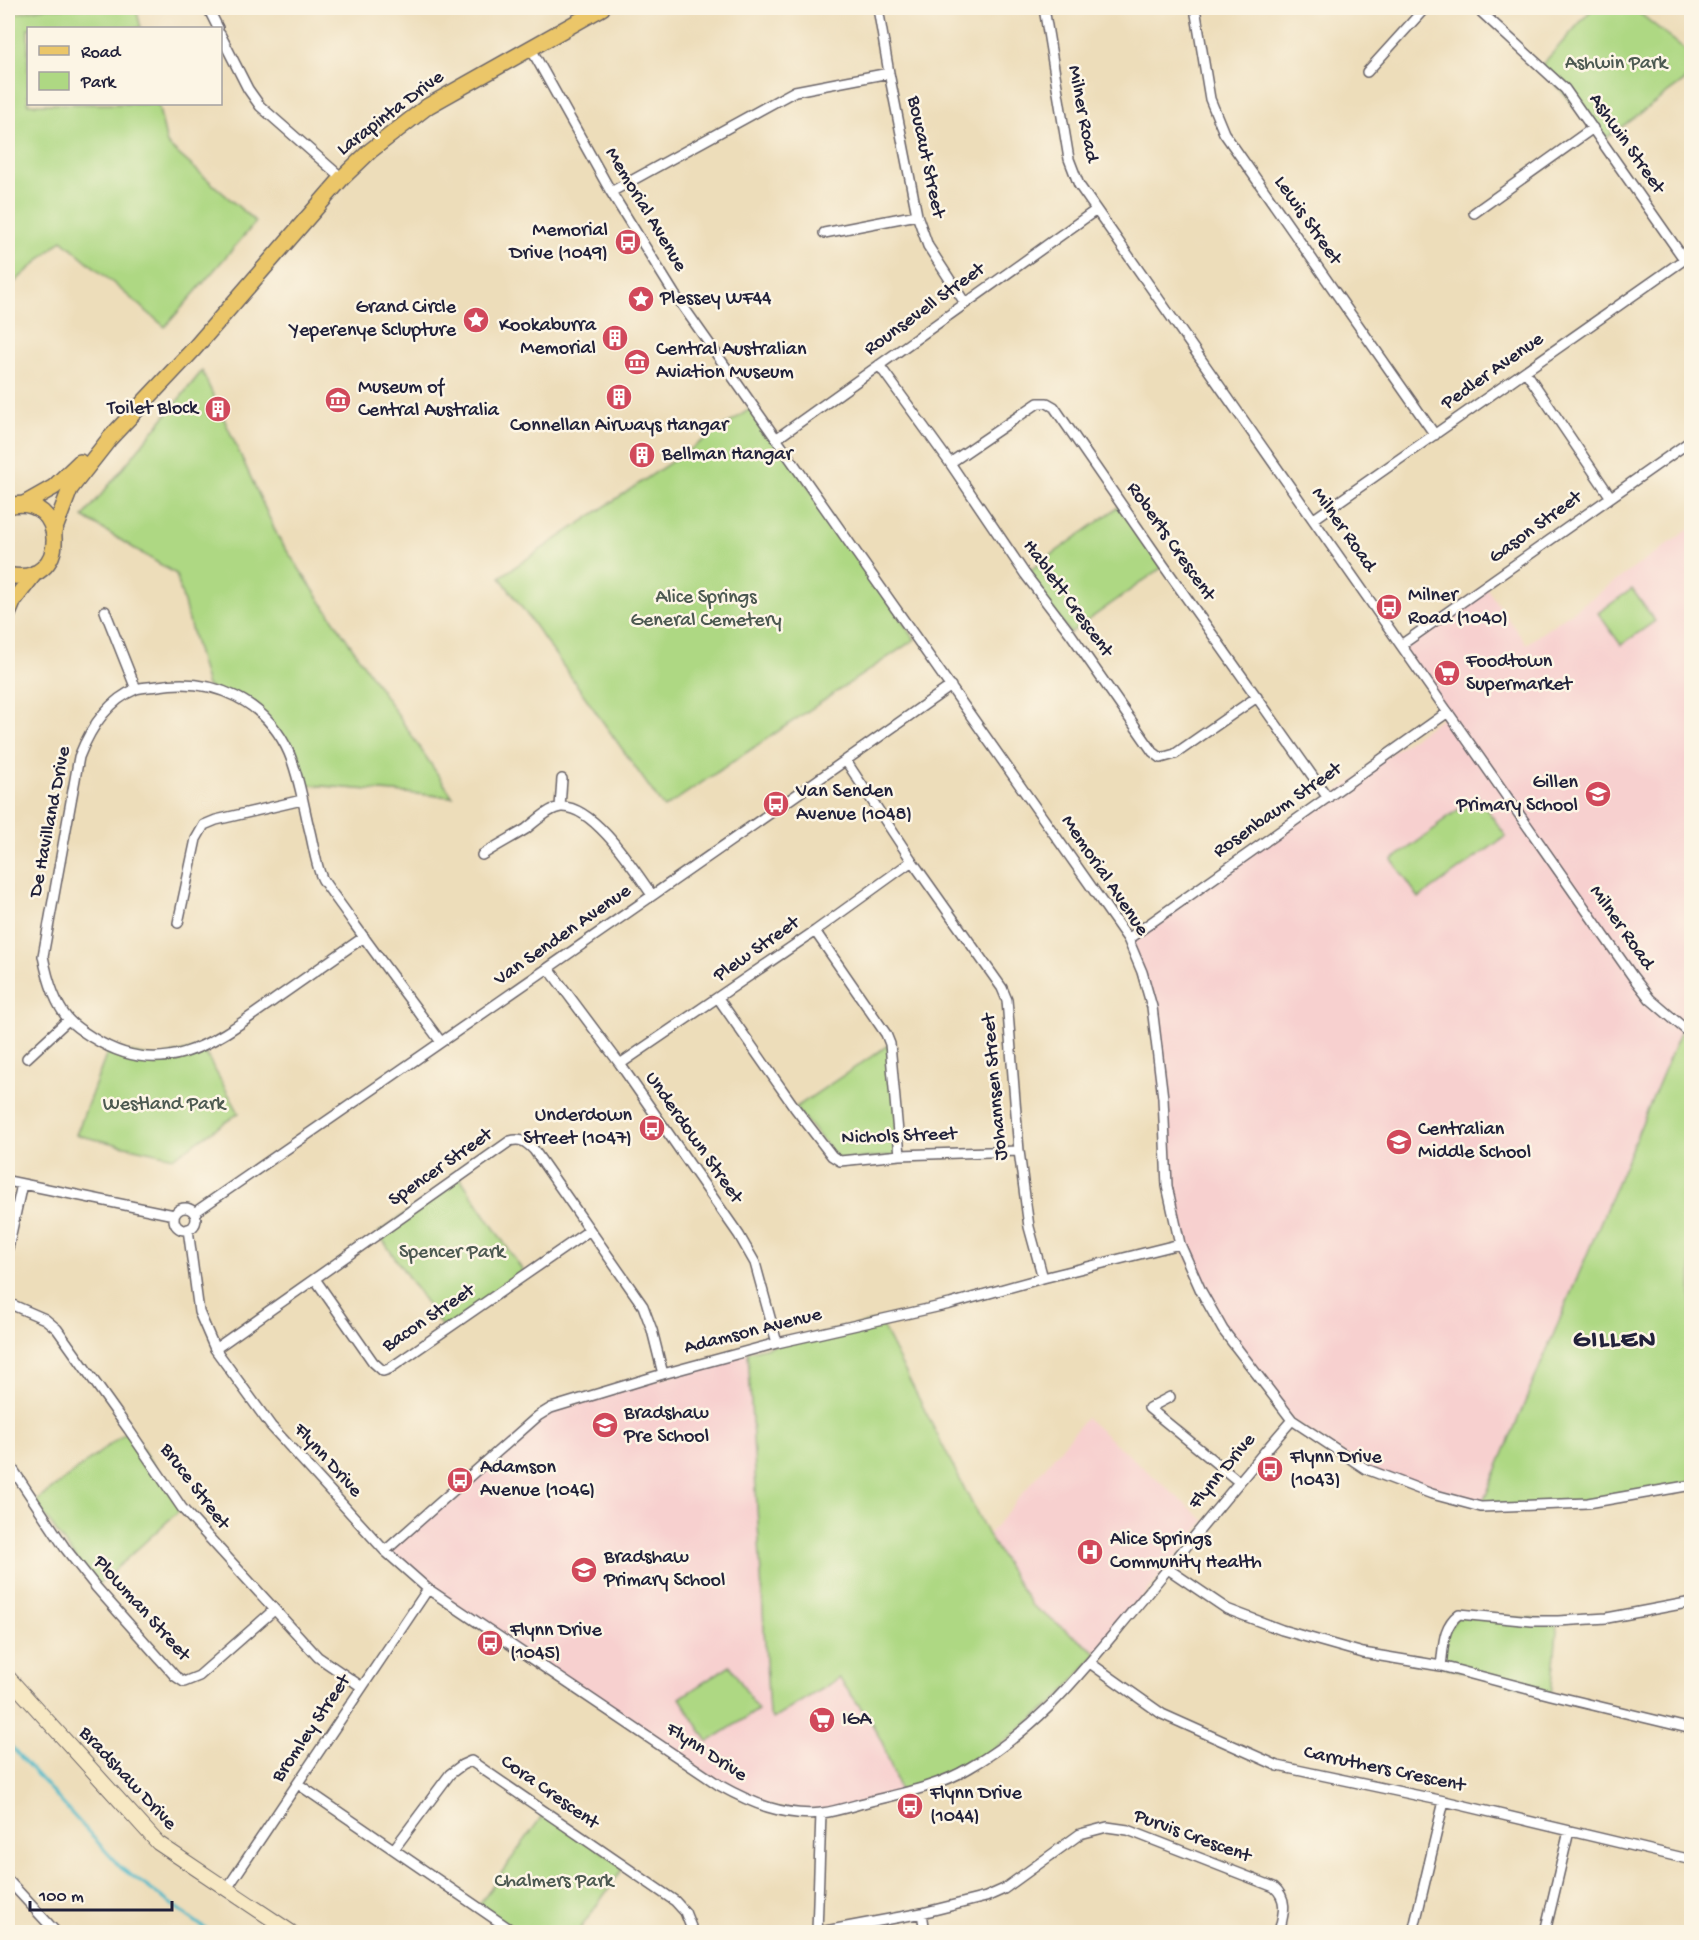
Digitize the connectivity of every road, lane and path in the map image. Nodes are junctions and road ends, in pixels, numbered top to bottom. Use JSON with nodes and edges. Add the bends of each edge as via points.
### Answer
{"nodes":[{"id":1,"x":208,"y":8,"type":"edge"},
{"id":2,"x":602,"y":8,"type":"edge"},
{"id":3,"x":878,"y":8,"type":"edge"},
{"id":4,"x":1044,"y":8,"type":"edge"},
{"id":5,"x":1195,"y":8,"type":"edge"},
{"id":6,"x":1425,"y":8,"type":"edge"},
{"id":7,"x":1478,"y":8,"type":"edge"},
{"id":8,"x":218,"y":27,"type":"edge"},
{"id":9,"x":222,"y":38,"type":"edge"},
{"id":10,"x":530,"y":47,"type":"junction"},
{"id":11,"x":1367,"y":72,"type":"dead end"},
{"id":12,"x":889,"y":73,"type":"junction"},
{"id":13,"x":1593,"y":128,"type":"junction"},
{"id":14,"x":342,"y":178,"type":"junction"},
{"id":15,"x":611,"y":192,"type":"junction"},
{"id":16,"x":1096,"y":210,"type":"junction"},
{"id":17,"x":1474,"y":213,"type":"dead end"},
{"id":18,"x":917,"y":215,"type":"junction"},
{"id":19,"x":824,"y":233,"type":"dead end"},
{"id":20,"x":1688,"y":257,"type":"edge"},
{"id":21,"x":965,"y":303,"type":"junction"},
{"id":22,"x":192,"y":350,"type":"junction"},
{"id":23,"x":879,"y":365,"type":"junction"},
{"id":24,"x":1526,"y":372,"type":"junction"},
{"id":25,"x":1435,"y":435,"type":"junction"},
{"id":26,"x":776,"y":439,"type":"junction"},
{"id":27,"x":1692,"y":440,"type":"edge"},
{"id":28,"x":950,"y":463,"type":"junction"},
{"id":29,"x":1610,"y":496,"type":"junction"},
{"id":30,"x":24,"y":504,"type":"junction"},
{"id":31,"x":8,"y":506,"type":"edge"},
{"id":32,"x":1314,"y":519,"type":"junction"},
{"id":33,"x":54,"y":531,"type":"junction"},
{"id":34,"x":35,"y":573,"type":"junction"},
{"id":35,"x":8,"y":575,"type":"edge"},
{"id":36,"x":105,"y":611,"type":"dead end"},
{"id":37,"x":8,"y":614,"type":"edge"},
{"id":38,"x":1401,"y":645,"type":"junction"},
{"id":39,"x":951,"y":686,"type":"junction"},
{"id":40,"x":136,"y":689,"type":"junction"},
{"id":41,"x":1257,"y":697,"type":"junction"},
{"id":42,"x":1448,"y":712,"type":"junction"},
{"id":43,"x":846,"y":761,"type":"junction"},
{"id":44,"x":562,"y":779,"type":"dead end"},
{"id":45,"x":1328,"y":798,"type":"junction"},
{"id":46,"x":302,"y":800,"type":"junction"},
{"id":47,"x":560,"y":807,"type":"junction"},
{"id":48,"x":482,"y":855,"type":"dead end"},
{"id":49,"x":912,"y":861,"type":"junction"},
{"id":50,"x":652,"y":895,"type":"junction"},
{"id":51,"x":178,"y":923,"type":"dead end"},
{"id":52,"x":815,"y":931,"type":"junction"},
{"id":53,"x":364,"y":938,"type":"junction"},
{"id":54,"x":1128,"y":939,"type":"junction"},
{"id":55,"x":549,"y":969,"type":"junction"},
{"id":56,"x":718,"y":998,"type":"junction"},
{"id":57,"x":68,"y":1020,"type":"junction"},
{"id":58,"x":1692,"y":1035,"type":"edge"},
{"id":59,"x":441,"y":1042,"type":"junction"},
{"id":60,"x":27,"y":1058,"type":"dead end"},
{"id":61,"x":620,"y":1064,"type":"junction"},
{"id":62,"x":1019,"y":1151,"type":"junction"},
{"id":63,"x":900,"y":1155,"type":"junction"},
{"id":64,"x":8,"y":1181,"type":"edge"},
{"id":65,"x":22,"y":1184,"type":"junction"},
{"id":66,"x":194,"y":1213,"type":"junction"},
{"id":67,"x":174,"y":1215,"type":"junction"},
{"id":68,"x":188,"y":1229,"type":"junction"},
{"id":69,"x":590,"y":1230,"type":"junction"},
{"id":70,"x":1179,"y":1244,"type":"junction"},
{"id":71,"x":8,"y":1248,"type":"edge"},
{"id":72,"x":1043,"y":1278,"type":"junction"},
{"id":73,"x":315,"y":1279,"type":"junction"},
{"id":74,"x":8,"y":1303,"type":"edge"},
{"id":75,"x":777,"y":1343,"type":"junction"},
{"id":76,"x":215,"y":1349,"type":"junction"},
{"id":77,"x":663,"y":1374,"type":"junction"},
{"id":78,"x":1170,"y":1397,"type":"dead end"},
{"id":79,"x":1292,"y":1420,"type":"junction"},
{"id":80,"x":8,"y":1462,"type":"edge"},
{"id":81,"x":1238,"y":1481,"type":"junction"},
{"id":82,"x":1692,"y":1485,"type":"edge"},
{"id":83,"x":385,"y":1551,"type":"junction"},
{"id":84,"x":1168,"y":1569,"type":"junction"},
{"id":85,"x":428,"y":1589,"type":"junction"},
{"id":86,"x":1692,"y":1602,"type":"edge"},
{"id":87,"x":274,"y":1610,"type":"junction"},
{"id":88,"x":1089,"y":1663,"type":"junction"},
{"id":89,"x":1441,"y":1666,"type":"junction"},
{"id":90,"x":8,"y":1677,"type":"edge"},
{"id":91,"x":362,"y":1687,"type":"junction"},
{"id":92,"x":1692,"y":1729,"type":"edge"},
{"id":93,"x":298,"y":1784,"type":"junction"},
{"id":94,"x":1444,"y":1802,"type":"junction"},
{"id":95,"x":821,"y":1813,"type":"junction"},
{"id":96,"x":1569,"y":1831,"type":"junction"},
{"id":97,"x":394,"y":1849,"type":"junction"},
{"id":98,"x":1692,"y":1860,"type":"edge"},
{"id":99,"x":8,"y":1880,"type":"edge"},
{"id":100,"x":226,"y":1890,"type":"junction"},
{"id":101,"x":922,"y":1913,"type":"junction"},
{"id":102,"x":56,"y":1932,"type":"edge"},
{"id":103,"x":291,"y":1932,"type":"edge"},
{"id":104,"x":514,"y":1932,"type":"edge"},
{"id":105,"x":693,"y":1932,"type":"edge"},
{"id":106,"x":818,"y":1932,"type":"edge"},
{"id":107,"x":925,"y":1932,"type":"edge"},
{"id":108,"x":1279,"y":1932,"type":"edge"},
{"id":109,"x":1413,"y":1932,"type":"edge"},
{"id":110,"x":1545,"y":1932,"type":"edge"}],
"edges":[{"from":1,"to":8,"type":"street"},
{"from":2,"to":10,"type":"main road","name":"Larapinta Drive"},
{"from":3,"to":12,"type":"street","name":"Boucaut Street"},
{"from":4,"to":16,"type":"street","name":"Milner Road","via":[[1069,159],[1079,185]]},
{"from":5,"to":25,"type":"street","name":"Lewis Street","via":[[1210,99],[1224,134]]},
{"from":6,"to":11,"type":"street"},
{"from":7,"to":13,"type":"street","name":"Ashwin Street","via":[[1557,81]]},
{"from":9,"to":14,"type":"street","via":[[260,106]]},
{"from":10,"to":14,"type":"main road","name":"Larapinta Drive","via":[[428,106]]},
{"from":10,"to":15,"type":"street","name":"Memorial Avenue"},
{"from":12,"to":15,"type":"street","via":[[795,91]]},
{"from":12,"to":18,"type":"street","name":"Boucaut Street"},
{"from":13,"to":17,"type":"street"},
{"from":13,"to":20,"type":"street","name":"Ashwin Street"},
{"from":14,"to":22,"type":"main road","name":"Larapinta Drive"},
{"from":15,"to":26,"type":"street","name":"Memorial Avenue","via":[[675,295]]},
{"from":16,"to":21,"type":"street","name":"Rounsevell Street"},
{"from":16,"to":32,"type":"street","name":"Milner Road"},
{"from":18,"to":19,"type":"street"},
{"from":18,"to":21,"type":"street","name":"Boucaut Street","via":[[928,246]]},
{"from":20,"to":24,"type":"street","name":"Pedler Avenue"},
{"from":21,"to":23,"type":"street","name":"Rounsevell Street"},
{"from":22,"to":30,"type":"main road","name":"Larapinta Drive","via":[[62,480]]},
{"from":22,"to":33,"type":"main road","name":"Larapinta Drive","via":[[75,481]]},
{"from":23,"to":26,"type":"street","name":"Rounsevell Street"},
{"from":23,"to":28,"type":"street","name":"Hablett Crescent"},
{"from":24,"to":25,"type":"street","name":"Pedler Avenue"},
{"from":24,"to":29,"type":"street"},
{"from":25,"to":32,"type":"street","name":"Pedler Avenue"},
{"from":26,"to":39,"type":"street","name":"Memorial Avenue"},
{"from":27,"to":29,"type":"street","name":"Gason Street"},
{"from":28,"to":41,"type":"street","name":"Roberts Crescent","via":[[1038,403],[1054,407]]},
{"from":28,"to":41,"type":"street","name":"Hablett Crescent","via":[[1152,752],[1161,758],[1175,754]]},
{"from":29,"to":38,"type":"street","name":"Gason Street"},
{"from":30,"to":31,"type":"main road"},
{"from":30,"to":33,"type":"main road","via":[[43,513]]},
{"from":32,"to":38,"type":"street","name":"Milner Road"},
{"from":33,"to":34,"type":"main road","name":"Larapinta Drive","via":[[50,559]]},
{"from":34,"to":35,"type":"main road"},
{"from":34,"to":37,"type":"main road"},
{"from":36,"to":40,"type":"street"},
{"from":38,"to":42,"type":"street","name":"Milner Road"},
{"from":39,"to":43,"type":"street","name":"Van Senden Avenue"},
{"from":39,"to":54,"type":"street","name":"Memorial Avenue"},
{"from":40,"to":46,"type":"street","name":"De Havilland Drive","via":[[167,684],[207,686],[246,701],[278,732],[290,754]]},
{"from":40,"to":57,"type":"street","name":"De Havilland Drive","via":[[102,716],[88,734],[79,757],[43,956],[46,976]]},
{"from":41,"to":45,"type":"street","name":"Roberts Crescent"},
{"from":42,"to":45,"type":"street","name":"Rosenbaum Street"},
{"from":42,"to":58,"type":"street","name":"Milner Road","via":[[1633,977],[1650,999]]},
{"from":43,"to":49,"type":"street","name":"Johannsen Street"},
{"from":43,"to":50,"type":"street","name":"Van Senden Avenue"},
{"from":44,"to":47,"type":"street"},
{"from":45,"to":54,"type":"street","name":"Rosenbaum Street"},
{"from":46,"to":51,"type":"street","via":[[204,825],[196,839]]},
{"from":46,"to":53,"type":"street","name":"De Havilland Drive","via":[[322,878]]},
{"from":47,"to":48,"type":"street"},
{"from":47,"to":50,"type":"street","via":[[589,819],[614,842]]},
{"from":49,"to":52,"type":"street","name":"Plew Street"},
{"from":49,"to":62,"type":"street","name":"Johannsen Street","via":[[1007,1000]]},
{"from":50,"to":55,"type":"street","name":"Van Senden Avenue"},
{"from":52,"to":56,"type":"street","name":"Plew Street"},
{"from":52,"to":63,"type":"street","via":[[890,1044]]},
{"from":53,"to":57,"type":"street","name":"De Havilland Drive","via":[[230,1031],[202,1047],[171,1056],[132,1056],[109,1048]]},
{"from":53,"to":59,"type":"street","name":"De Havilland Drive"},
{"from":54,"to":70,"type":"street","name":"Memorial Avenue","via":[[1152,1007],[1163,1098],[1167,1186]]},
{"from":55,"to":59,"type":"street","name":"Van Senden Avenue"},
{"from":55,"to":61,"type":"street","name":"Underdown Street"},
{"from":56,"to":61,"type":"street","name":"Plew Street"},
{"from":56,"to":63,"type":"street","name":"Nichols Street","via":[[832,1156],[840,1161]]},
{"from":57,"to":60,"type":"street"},
{"from":59,"to":66,"type":"street","name":"Van Senden Avenue"},
{"from":61,"to":75,"type":"street","name":"Underdown Street","via":[[755,1263]]},
{"from":62,"to":63,"type":"street","name":"Nichols Street"},
{"from":62,"to":72,"type":"street","name":"Johannsen Street","via":[[1029,1227]]},
{"from":64,"to":65,"type":"street"},
{"from":65,"to":67,"type":"street"},
{"from":65,"to":71,"type":"street"},
{"from":66,"to":67,"type":"street","via":[[183,1208]]},
{"from":66,"to":68,"type":"street","via":[[194,1223]]},
{"from":67,"to":68,"type":"street","via":[[178,1227]]},
{"from":68,"to":76,"type":"street","name":"Flynn Drive","via":[[199,1312]]},
{"from":69,"to":73,"type":"street","name":"Spencer Street","via":[[534,1150],[517,1139]]},
{"from":69,"to":73,"type":"street","name":"Bacon Street","via":[[383,1371]]},
{"from":69,"to":77,"type":"street","name":"Spencer Street","via":[[643,1306]]},
{"from":70,"to":72,"type":"street","name":"Adamson Avenue"},
{"from":70,"to":79,"type":"street","name":"Memorial Avenue","via":[[1223,1330]]},
{"from":72,"to":75,"type":"street","name":"Adamson Avenue","via":[[950,1304]]},
{"from":73,"to":76,"type":"street","name":"Spencer Street"},
{"from":74,"to":87,"type":"street","name":"Bruce Street","via":[[45,1319],[57,1329],[182,1508]]},
{"from":75,"to":77,"type":"street","name":"Adamson Avenue"},
{"from":76,"to":83,"type":"street","name":"Flynn Drive","via":[[271,1426]]},
{"from":77,"to":83,"type":"street","name":"Adamson Avenue","via":[[550,1408]]},
{"from":78,"to":81,"type":"street","via":[[1149,1408]]},
{"from":79,"to":81,"type":"street","name":"Flynn Drive"},
{"from":79,"to":82,"type":"street","name":"Memorial Avenue","via":[[1366,1469],[1423,1491],[1481,1507],[1588,1503]]},
{"from":80,"to":87,"type":"street","name":"Plowman Street","via":[[96,1587],[184,1682],[199,1676]]},
{"from":81,"to":84,"type":"street","name":"Flynn Drive"},
{"from":83,"to":85,"type":"street","name":"Flynn Drive"},
{"from":84,"to":88,"type":"street","name":"Flynn Drive"},
{"from":84,"to":89,"type":"street","via":[[1227,1609],[1282,1630],[1363,1653]]},
{"from":85,"to":91,"type":"street","name":"Bromley Street"},
{"from":85,"to":95,"type":"street","name":"Flynn Drive","via":[[718,1785],[747,1801],[776,1810]]},
{"from":86,"to":89,"type":"street","via":[[1607,1618],[1558,1621],[1459,1614],[1449,1621]]},
{"from":87,"to":91,"type":"street","name":"Bruce Street","via":[[318,1657]]},
{"from":88,"to":94,"type":"street","name":"Carruthers Crescent","via":[[1162,1714],[1278,1766]]},
{"from":88,"to":95,"type":"street","name":"Flynn Drive","via":[[1031,1726],[967,1770],[939,1783]]},
{"from":89,"to":92,"type":"street"},
{"from":90,"to":100,"type":"street","name":"Bradshaw Drive","via":[[158,1843]]},
{"from":91,"to":93,"type":"street","name":"Bromley Street"},
{"from":93,"to":97,"type":"street"},
{"from":93,"to":100,"type":"street","name":"Bromley Street"},
{"from":94,"to":96,"type":"street","name":"Carruthers Crescent"},
{"from":94,"to":109,"type":"street"},
{"from":95,"to":106,"type":"street"},
{"from":96,"to":98,"type":"street","name":"Carruthers Crescent"},
{"from":96,"to":110,"type":"street"},
{"from":97,"to":104,"type":"street"},
{"from":97,"to":105,"type":"street","name":"Cora Crescent","via":[[450,1774],[471,1761],[675,1901],[685,1912]]},
{"from":99,"to":102,"type":"street"},
{"from":100,"to":103,"type":"street","name":"Bradshaw Drive"},
{"from":101,"to":106,"type":"street","name":"Purvis Crescent"},
{"from":101,"to":107,"type":"street"},
{"from":101,"to":108,"type":"street","name":"Purvis Crescent","via":[[1004,1889],[1080,1834],[1107,1827],[1128,1830],[1274,1887],[1283,1898]]}]}
